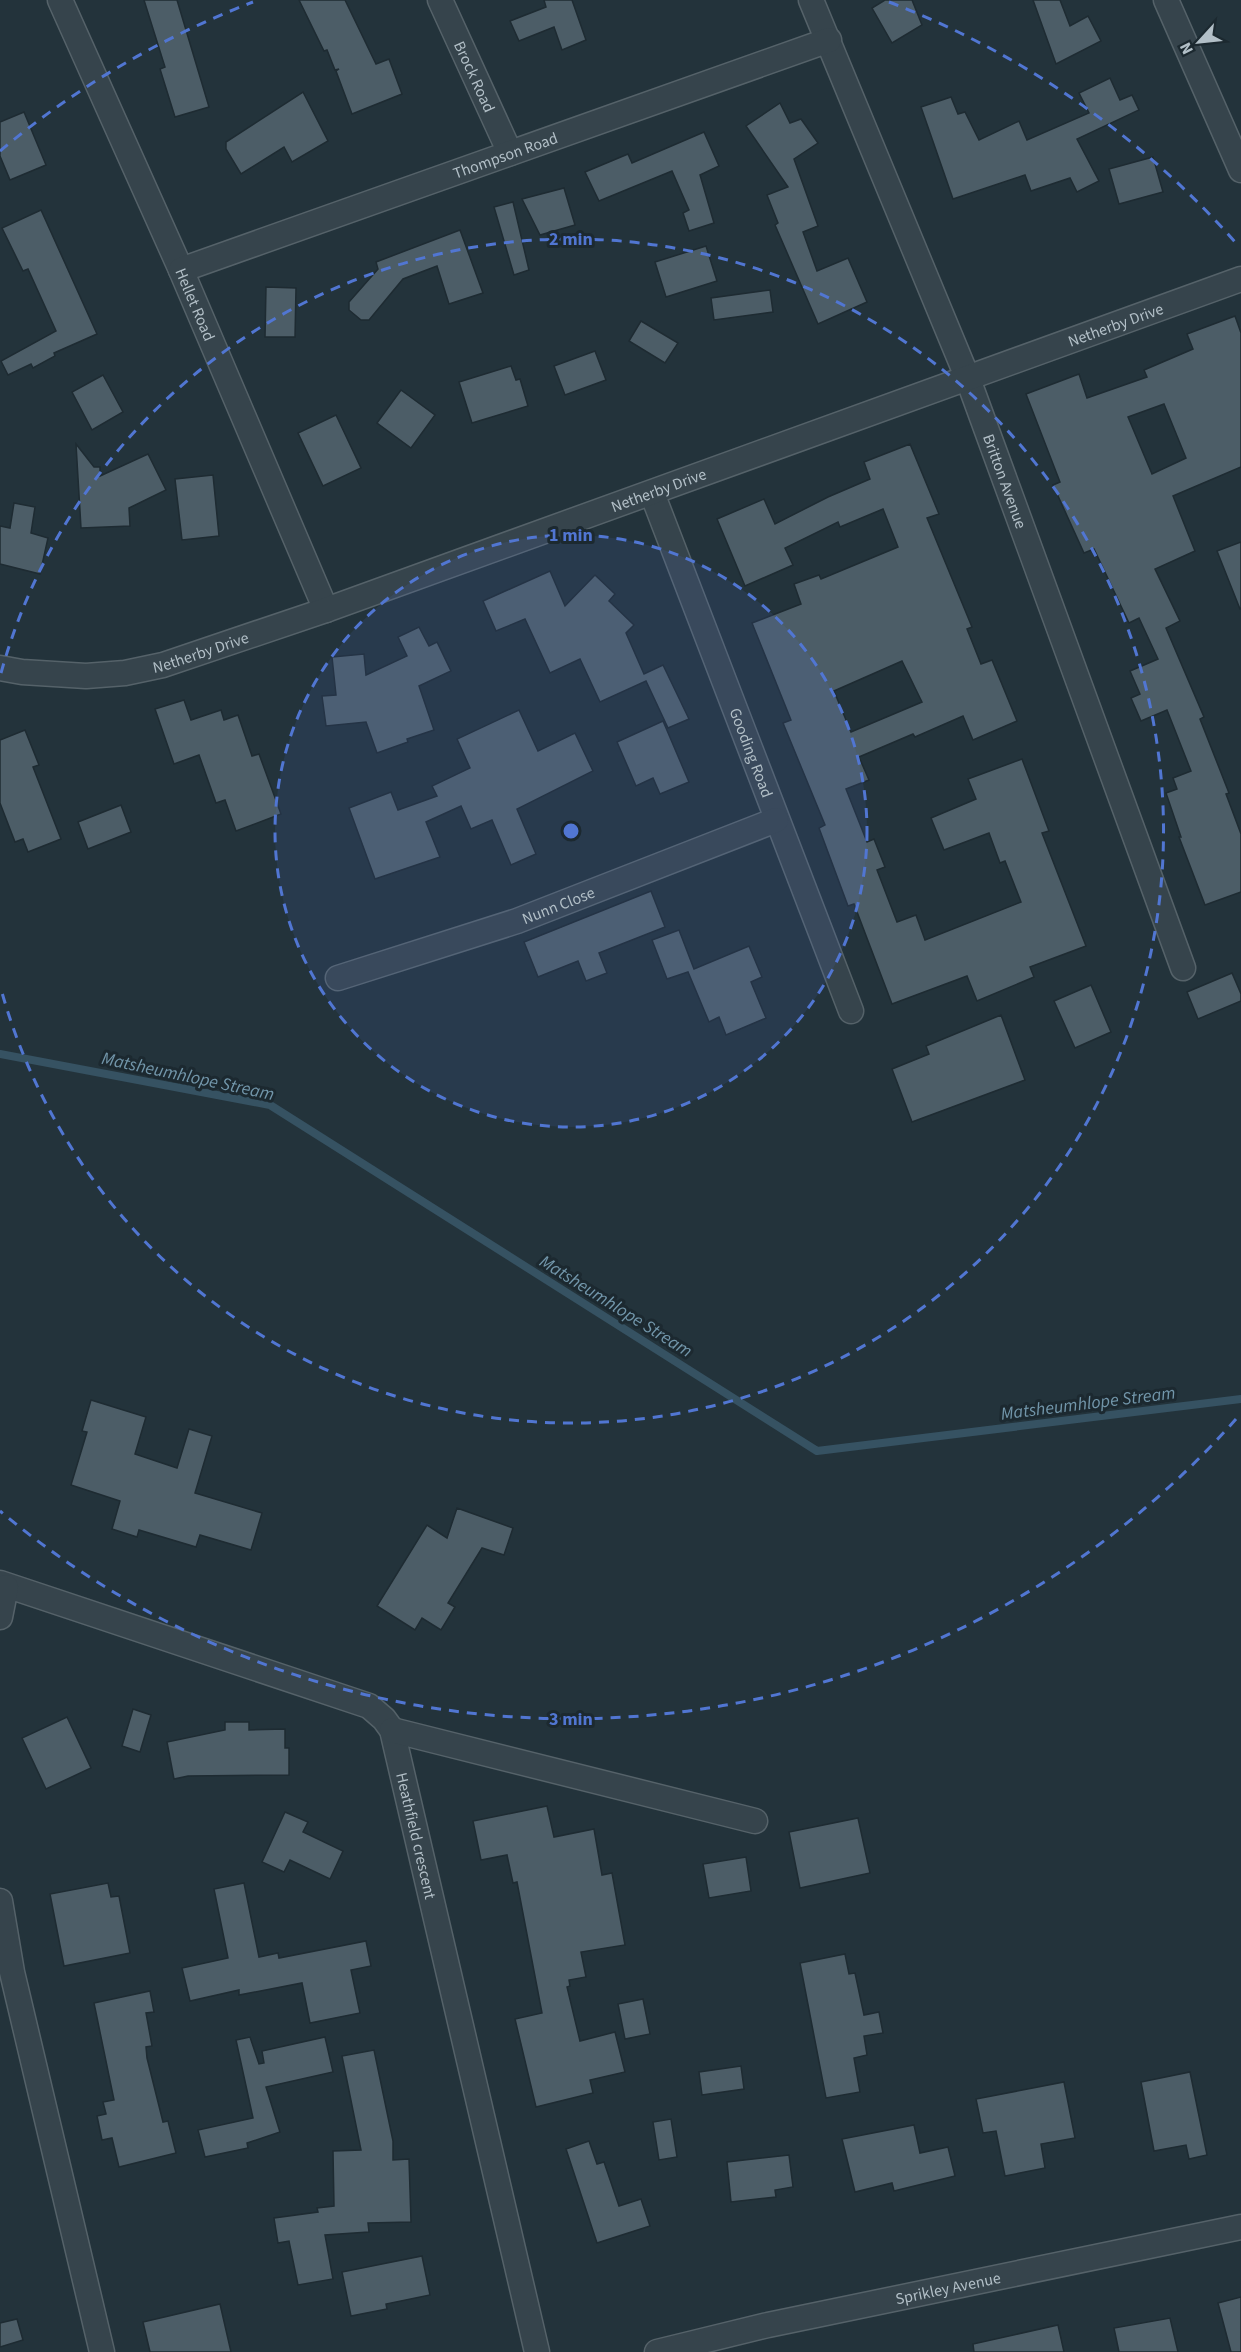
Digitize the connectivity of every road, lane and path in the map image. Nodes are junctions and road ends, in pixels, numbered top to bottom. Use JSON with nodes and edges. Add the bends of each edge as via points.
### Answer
{"nodes":[{"id":1,"x":60,"y":0,"type":"edge"},
{"id":2,"x":440,"y":0,"type":"edge"},
{"id":3,"x":811,"y":0,"type":"edge"},
{"id":4,"x":1166,"y":0,"type":"edge"},
{"id":5,"x":828,"y":40,"type":"junction"},
{"id":6,"x":510,"y":153,"type":"junction"},
{"id":7,"x":1241,"y":170,"type":"edge"},
{"id":8,"x":181,"y":270,"type":"junction"},
{"id":9,"x":1241,"y":279,"type":"edge"},
{"id":10,"x":968,"y":379,"type":"junction"},
{"id":11,"x":652,"y":493,"type":"junction"},
{"id":12,"x":326,"y":610,"type":"junction"},
{"id":13,"x":0,"y":668,"type":"edge"},
{"id":14,"x":777,"y":820,"type":"junction"},
{"id":15,"x":1183,"y":968,"type":"dead end"},
{"id":16,"x":338,"y":978,"type":"dead end"},
{"id":17,"x":851,"y":1011,"type":"dead end"},
{"id":18,"x":3,"y":1585,"type":"edge"},
{"id":19,"x":0,"y":1617,"type":"edge"},
{"id":20,"x":392,"y":1730,"type":"junction"},
{"id":21,"x":755,"y":1821,"type":"dead end"},
{"id":22,"x":0,"y":1900,"type":"edge"},
{"id":23,"x":6,"y":1971,"type":"edge"},
{"id":24,"x":1241,"y":2227,"type":"edge"},
{"id":25,"x":102,"y":2352,"type":"edge"},
{"id":26,"x":537,"y":2352,"type":"edge"},
{"id":27,"x":657,"y":2352,"type":"edge"}],
"edges":[{"from":1,"to":8,"type":"street","name":"Hellet Road"},
{"from":2,"to":6,"type":"street","name":"Brock Road"},
{"from":3,"to":5,"type":"street","name":"Britton Avenue"},
{"from":4,"to":7,"type":"street"},
{"from":5,"to":6,"type":"street","name":"Thompson Road"},
{"from":5,"to":10,"type":"street","name":"Britton Avenue"},
{"from":6,"to":8,"type":"street","name":"Thompson Road"},
{"from":8,"to":12,"type":"street","name":"Hellet Road"},
{"from":9,"to":10,"type":"street","name":"Netherby Drive"},
{"from":10,"to":11,"type":"street","name":"Netherby Drive"},
{"from":10,"to":15,"type":"street","name":"Britton Avenue"},
{"from":11,"to":12,"type":"street","name":"Netherby Drive"},
{"from":11,"to":14,"type":"street","name":"Gooding Road"},
{"from":12,"to":13,"type":"street","name":"Netherby Drive","via":[[163,665],[125,673],[86,676]]},
{"from":14,"to":16,"type":"street","name":"Nunn Close","via":[[517,921]]},
{"from":14,"to":17,"type":"street","name":"Gooding Road"},
{"from":18,"to":19,"type":"street"},
{"from":18,"to":20,"type":"street","via":[[369,1706]]},
{"from":20,"to":21,"type":"street"},
{"from":20,"to":26,"type":"street","name":"Heathfield crescent"},
{"from":22,"to":23,"type":"street"},
{"from":23,"to":25,"type":"street"},
{"from":24,"to":27,"type":"street","name":"Sprikley Avenue","via":[[768,2325]]}]}
